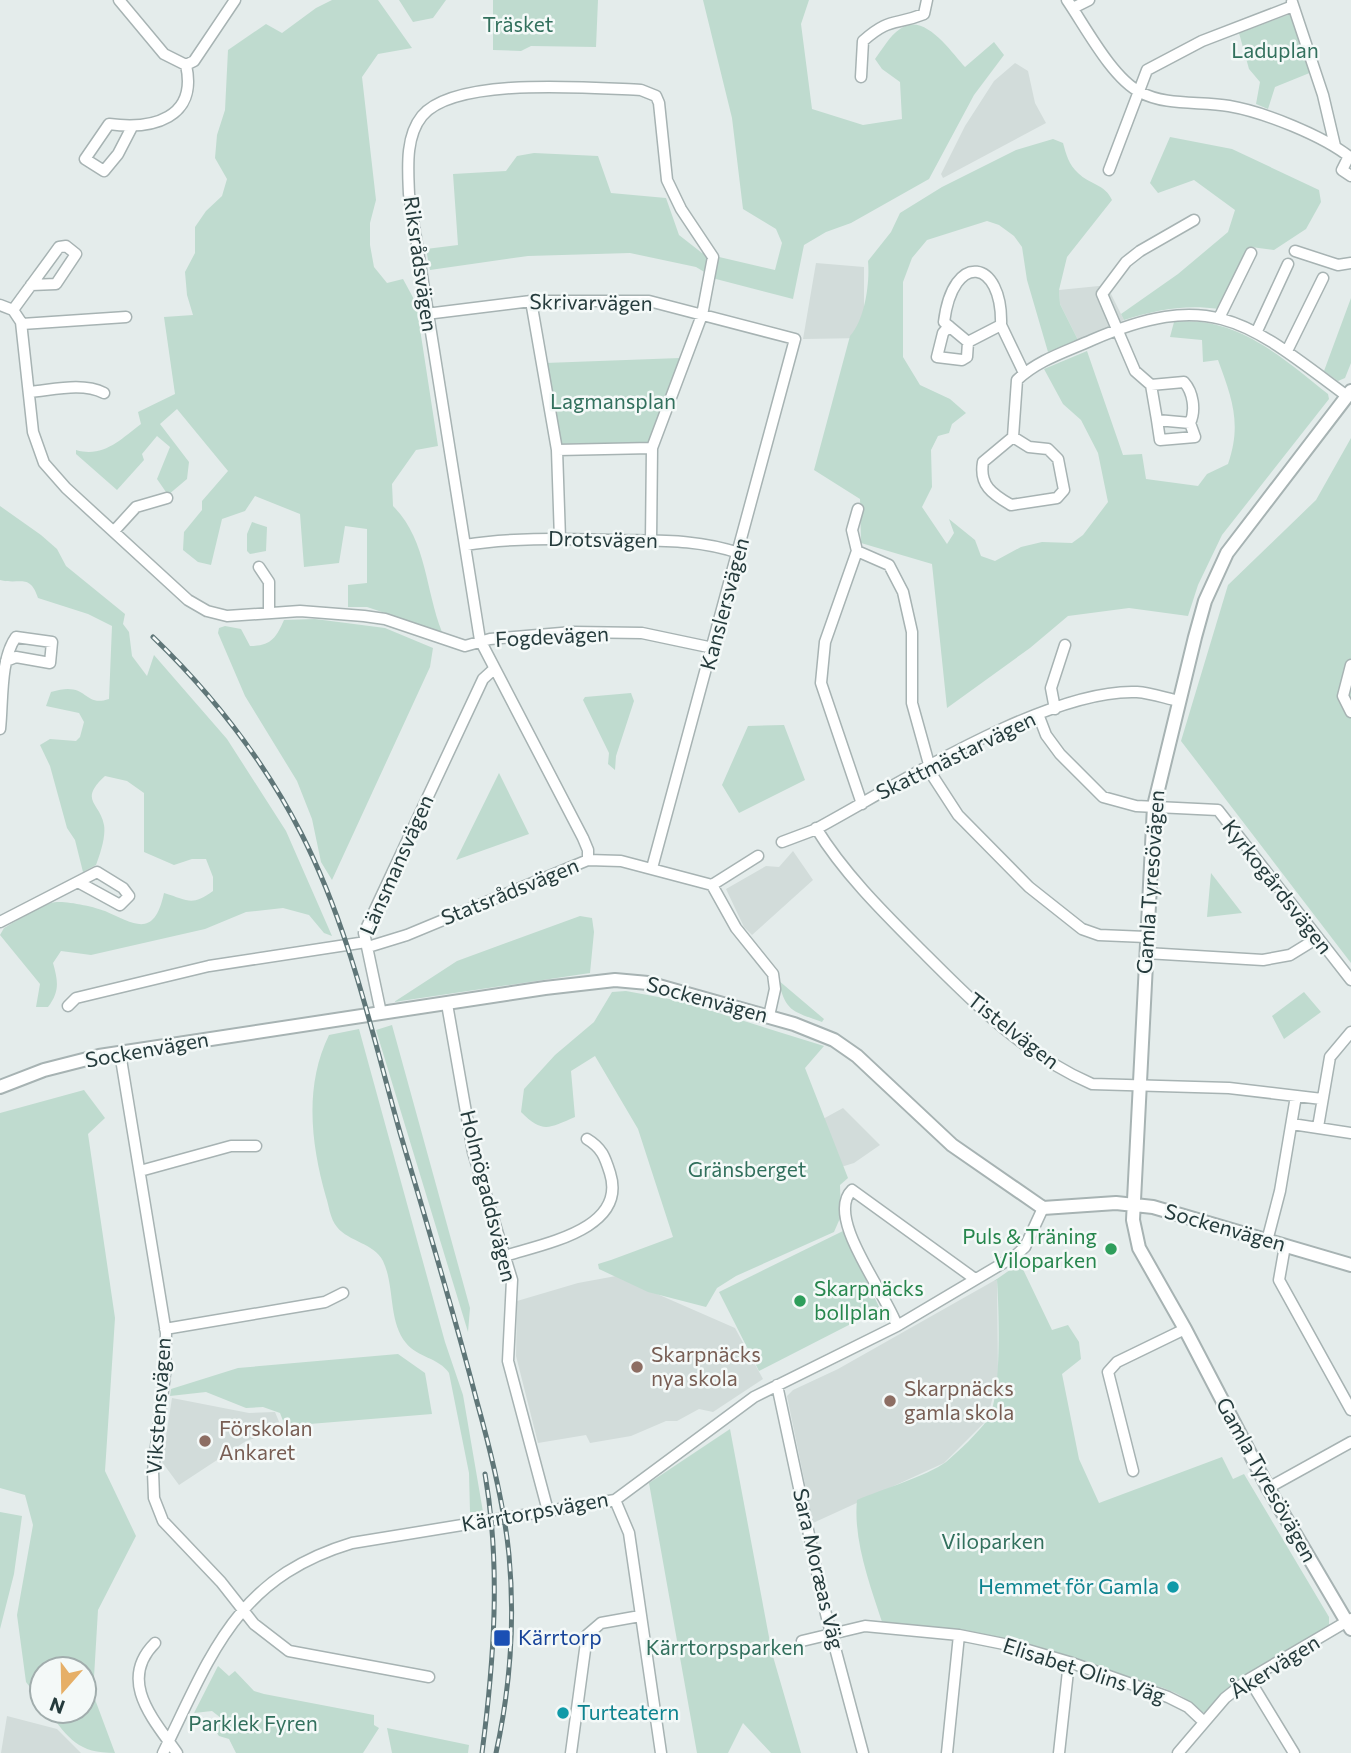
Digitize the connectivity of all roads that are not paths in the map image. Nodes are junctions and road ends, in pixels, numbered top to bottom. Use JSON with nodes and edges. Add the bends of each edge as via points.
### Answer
{"nodes":[{"id":1,"x":119,"y":0,"type":"edge"},
{"id":2,"x":235,"y":0,"type":"edge"},
{"id":3,"x":928,"y":0,"type":"edge"},
{"id":4,"x":1089,"y":0,"type":"edge"},
{"id":5,"x":1292,"y":3,"type":"edge"},
{"id":6,"x":1070,"y":4,"type":"edge"},
{"id":7,"x":186,"y":65,"type":"junction"},
{"id":8,"x":861,"y":77,"type":"dead end"},
{"id":9,"x":1138,"y":91,"type":"junction"},
{"id":10,"x":132,"y":127,"type":"junction"},
{"id":11,"x":1335,"y":146,"type":"junction"},
{"id":12,"x":1350,"y":157,"type":"edge"},
{"id":13,"x":1109,"y":170,"type":"dead end"},
{"id":14,"x":1351,"y":176,"type":"edge"},
{"id":15,"x":1194,"y":220,"type":"dead end"},
{"id":16,"x":1295,"y":251,"type":"dead end"},
{"id":17,"x":1251,"y":253,"type":"dead end"},
{"id":18,"x":1351,"y":263,"type":"edge"},
{"id":19,"x":1288,"y":264,"type":"dead end"},
{"id":20,"x":1323,"y":278,"type":"dead end"},
{"id":21,"x":31,"y":285,"type":"junction"},
{"id":22,"x":531,"y":300,"type":"junction"},
{"id":23,"x":0,"y":305,"type":"edge"},
{"id":24,"x":13,"y":310,"type":"junction"},
{"id":25,"x":426,"y":314,"type":"junction"},
{"id":26,"x":702,"y":315,"type":"junction"},
{"id":27,"x":126,"y":317,"type":"dead end"},
{"id":28,"x":1219,"y":318,"type":"junction"},
{"id":29,"x":22,"y":324,"type":"junction"},
{"id":30,"x":1001,"y":325,"type":"junction"},
{"id":31,"x":949,"y":326,"type":"junction"},
{"id":32,"x":1118,"y":329,"type":"junction"},
{"id":33,"x":1257,"y":331,"type":"junction"},
{"id":34,"x":795,"y":340,"type":"joint"},
{"id":35,"x":968,"y":342,"type":"junction"},
{"id":36,"x":1287,"y":351,"type":"junction"},
{"id":37,"x":1024,"y":373,"type":"junction"},
{"id":38,"x":1151,"y":385,"type":"junction"},
{"id":39,"x":29,"y":392,"type":"junction"},
{"id":40,"x":104,"y":393,"type":"dead end"},
{"id":41,"x":1349,"y":394,"type":"edge"},
{"id":42,"x":1157,"y":420,"type":"junction"},
{"id":43,"x":1190,"y":423,"type":"junction"},
{"id":44,"x":1013,"y":437,"type":"junction"},
{"id":45,"x":652,"y":448,"type":"junction"},
{"id":46,"x":556,"y":450,"type":"junction"},
{"id":47,"x":167,"y":498,"type":"dead end"},
{"id":48,"x":858,"y":509,"type":"dead end"},
{"id":49,"x":115,"y":530,"type":"junction"},
{"id":50,"x":560,"y":539,"type":"junction"},
{"id":51,"x":651,"y":541,"type":"junction"},
{"id":52,"x":465,"y":545,"type":"junction"},
{"id":53,"x":857,"y":551,"type":"junction"},
{"id":54,"x":739,"y":553,"type":"junction"},
{"id":55,"x":258,"y":567,"type":"dead end"},
{"id":56,"x":270,"y":612,"type":"junction"},
{"id":57,"x":481,"y":643,"type":"junction"},
{"id":58,"x":1065,"y":645,"type":"dead end"},
{"id":59,"x":713,"y":648,"type":"junction"},
{"id":60,"x":6,"y":661,"type":"junction"},
{"id":61,"x":1351,"y":665,"type":"edge"},
{"id":62,"x":494,"y":669,"type":"junction"},
{"id":63,"x":1179,"y":701,"type":"junction"},
{"id":64,"x":1055,"y":709,"type":"junction"},
{"id":65,"x":1351,"y":712,"type":"edge"},
{"id":66,"x":1038,"y":715,"type":"junction"},
{"id":67,"x":0,"y":729,"type":"edge"},
{"id":68,"x":929,"y":767,"type":"junction"},
{"id":69,"x":862,"y":804,"type":"junction"},
{"id":70,"x":1154,"y":806,"type":"junction"},
{"id":71,"x":816,"y":828,"type":"junction"},
{"id":72,"x":782,"y":842,"type":"dead end"},
{"id":73,"x":758,"y":856,"type":"dead end"},
{"id":74,"x":588,"y":860,"type":"junction"},
{"id":75,"x":652,"y":868,"type":"junction"},
{"id":76,"x":78,"y":882,"type":"junction"},
{"id":77,"x":712,"y":885,"type":"junction"},
{"id":78,"x":0,"y":922,"type":"edge"},
{"id":79,"x":1146,"y":937,"type":"junction"},
{"id":80,"x":1316,"y":939,"type":"junction"},
{"id":81,"x":367,"y":944,"type":"junction"},
{"id":82,"x":1146,"y":953,"type":"junction"},
{"id":83,"x":1351,"y":981,"type":"edge"},
{"id":84,"x":447,"y":1004,"type":"junction"},
{"id":85,"x":68,"y":1006,"type":"dead end"},
{"id":86,"x":381,"y":1013,"type":"junction"},
{"id":87,"x":769,"y":1016,"type":"junction"},
{"id":88,"x":1351,"y":1031,"type":"edge"},
{"id":89,"x":120,"y":1053,"type":"junction"},
{"id":90,"x":1141,"y":1086,"type":"junction"},
{"id":91,"x":0,"y":1087,"type":"edge"},
{"id":92,"x":1296,"y":1096,"type":"junction"},
{"id":93,"x":1322,"y":1099,"type":"junction"},
{"id":94,"x":1292,"y":1124,"type":"junction"},
{"id":95,"x":1318,"y":1127,"type":"junction"},
{"id":96,"x":1351,"y":1133,"type":"edge"},
{"id":97,"x":587,"y":1139,"type":"dead end"},
{"id":98,"x":256,"y":1146,"type":"dead end"},
{"id":99,"x":139,"y":1171,"type":"junction"},
{"id":100,"x":1133,"y":1204,"type":"junction"},
{"id":101,"x":1043,"y":1208,"type":"junction"},
{"id":102,"x":1267,"y":1241,"type":"junction"},
{"id":103,"x":1285,"y":1246,"type":"junction"},
{"id":104,"x":505,"y":1256,"type":"junction"},
{"id":105,"x":1351,"y":1265,"type":"edge"},
{"id":106,"x":975,"y":1279,"type":"junction"},
{"id":107,"x":343,"y":1293,"type":"dead end"},
{"id":108,"x":897,"y":1326,"type":"junction"},
{"id":109,"x":165,"y":1329,"type":"junction"},
{"id":110,"x":1185,"y":1329,"type":"junction"},
{"id":111,"x":777,"y":1385,"type":"junction"},
{"id":112,"x":1351,"y":1409,"type":"edge"},
{"id":113,"x":1351,"y":1442,"type":"edge"},
{"id":114,"x":1133,"y":1471,"type":"dead end"},
{"id":115,"x":1268,"y":1488,"type":"junction"},
{"id":116,"x":615,"y":1500,"type":"junction"},
{"id":117,"x":548,"y":1511,"type":"junction"},
{"id":118,"x":242,"y":1611,"type":"junction"},
{"id":119,"x":640,"y":1616,"type":"junction"},
{"id":120,"x":1350,"y":1623,"type":"edge"},
{"id":121,"x":832,"y":1634,"type":"junction"},
{"id":122,"x":959,"y":1635,"type":"junction"},
{"id":123,"x":802,"y":1641,"type":"dead end"},
{"id":124,"x":155,"y":1643,"type":"dead end"},
{"id":125,"x":1069,"y":1662,"type":"junction"},
{"id":126,"x":429,"y":1677,"type":"dead end"},
{"id":127,"x":1249,"y":1679,"type":"junction"},
{"id":128,"x":1204,"y":1722,"type":"junction"},
{"id":129,"x":169,"y":1741,"type":"junction"},
{"id":130,"x":163,"y":1753,"type":"edge"},
{"id":131,"x":177,"y":1753,"type":"edge"},
{"id":132,"x":571,"y":1753,"type":"edge"},
{"id":133,"x":661,"y":1753,"type":"edge"},
{"id":134,"x":863,"y":1753,"type":"edge"},
{"id":135,"x":947,"y":1753,"type":"edge"},
{"id":136,"x":1059,"y":1753,"type":"edge"},
{"id":137,"x":1178,"y":1753,"type":"edge"},
{"id":138,"x":1294,"y":1753,"type":"edge"}],
"edges":[{"from":1,"to":7,"type":"street","via":[[164,54]]},
{"from":2,"to":7,"type":"street","via":[[194,61]]},
{"from":3,"to":8,"type":"street","via":[[924,14],[888,22],[863,41]]},
{"from":4,"to":6,"type":"street"},
{"from":5,"to":9,"type":"street","via":[[1153,66]]},
{"from":5,"to":11,"type":"street"},
{"from":6,"to":9,"type":"street","via":[[1110,62]]},
{"from":7,"to":10,"type":"street","via":[[187,100],[172,115]]},
{"from":9,"to":11,"type":"street","via":[[1267,116]]},
{"from":9,"to":13,"type":"street"},
{"from":10,"to":10,"type":"street","via":[[104,170],[85,159],[108,124]]},
{"from":11,"to":12,"type":"street"},
{"from":12,"to":14,"type":"street","via":[[1342,170]]},
{"from":15,"to":32,"type":"street","via":[[1140,251],[1109,283],[1102,294]]},
{"from":16,"to":18,"type":"street","via":[[1331,264]]},
{"from":17,"to":28,"type":"street"},
{"from":19,"to":33,"type":"street"},
{"from":20,"to":36,"type":"street"},
{"from":21,"to":21,"type":"street","via":[[59,247],[66,246],[76,254],[56,284]]},
{"from":21,"to":24,"type":"street"},
{"from":22,"to":25,"type":"street","name":"Skrivarvägen"},
{"from":22,"to":26,"type":"street","name":"Skrivarvägen","via":[[649,301]]},
{"from":22,"to":46,"type":"street"},
{"from":23,"to":24,"type":"street"},
{"from":24,"to":29,"type":"street","name":"Fogdevägen"},
{"from":25,"to":26,"type":"street","name":"Riksrådsvägen","via":[[409,194],[411,135],[436,103],[468,93],[530,87],[641,90],[656,96],[667,180],[713,257]]},
{"from":25,"to":52,"type":"street","name":"Riksrådsvägen"},
{"from":26,"to":34,"type":"street","name":"Skrivarvägen"},
{"from":26,"to":45,"type":"street"},
{"from":27,"to":29,"type":"street"},
{"from":28,"to":32,"type":"street","via":[[1161,316]]},
{"from":28,"to":33,"type":"street"},
{"from":29,"to":39,"type":"street","name":"Fogdevägen"},
{"from":30,"to":31,"type":"street","via":[[993,282],[984,274],[967,272],[947,296],[944,322]]},
{"from":30,"to":35,"type":"street"},
{"from":30,"to":37,"type":"street"},
{"from":31,"to":35,"type":"street"},
{"from":31,"to":35,"type":"street","via":[[937,357],[962,360],[967,357]]},
{"from":32,"to":37,"type":"street"},
{"from":32,"to":38,"type":"street","via":[[1135,371]]},
{"from":33,"to":36,"type":"street"},
{"from":34,"to":54,"type":"street","name":"Kanslersvägen"},
{"from":36,"to":41,"type":"street"},
{"from":37,"to":44,"type":"street","via":[[1017,380]]},
{"from":38,"to":42,"type":"street"},
{"from":38,"to":43,"type":"street","via":[[1188,385],[1194,413]]},
{"from":39,"to":40,"type":"street","via":[[93,388]]},
{"from":39,"to":49,"type":"street","name":"Fogdevägen","via":[[33,432],[44,463]]},
{"from":41,"to":63,"type":"street","name":"Gamla Tyresövägen","via":[[1227,553],[1205,601]]},
{"from":42,"to":43,"type":"street"},
{"from":42,"to":43,"type":"street","via":[[1160,440],[1195,442]]},
{"from":44,"to":44,"type":"street","via":[[983,462],[984,485],[1011,505],[1057,498],[1064,490],[1058,459],[1048,449],[1029,447]]},
{"from":45,"to":46,"type":"street"},
{"from":45,"to":51,"type":"street"},
{"from":46,"to":50,"type":"street"},
{"from":47,"to":49,"type":"street","via":[[136,508]]},
{"from":48,"to":53,"type":"street","via":[[852,530]]},
{"from":49,"to":56,"type":"street","name":"Fogdevägen","via":[[188,600],[207,611],[227,616]]},
{"from":50,"to":51,"type":"street","name":"Drotsvägen"},
{"from":50,"to":52,"type":"street","name":"Drotsvägen"},
{"from":51,"to":54,"type":"street","name":"Drotsvägen","via":[[705,542]]},
{"from":52,"to":57,"type":"street","name":"Riksrådsvägen"},
{"from":53,"to":68,"type":"street","via":[[889,565],[903,592],[912,632],[912,703]]},
{"from":53,"to":69,"type":"street","via":[[825,642],[821,683]]},
{"from":54,"to":59,"type":"street","name":"Kanslersvägen"},
{"from":55,"to":56,"type":"street","via":[[269,582]]},
{"from":56,"to":57,"type":"street","name":"Fogdevägen","via":[[385,619],[465,646]]},
{"from":57,"to":59,"type":"street","name":"Fogdevägen","via":[[573,632],[642,633]]},
{"from":57,"to":62,"type":"street","name":"Riksrådsvägen"},
{"from":58,"to":64,"type":"street","via":[[1051,688]]},
{"from":59,"to":75,"type":"street","name":"Kanslersvägen"},
{"from":60,"to":60,"type":"street","via":[[16,637],[52,642],[50,663],[16,657]]},
{"from":60,"to":67,"type":"street"},
{"from":61,"to":65,"type":"street","via":[[1343,696]]},
{"from":62,"to":74,"type":"street","name":"Riksrådsvägen","via":[[583,838]]},
{"from":62,"to":81,"type":"street","name":"Länsmansvägen","via":[[483,679],[414,822],[364,933]]},
{"from":63,"to":64,"type":"street","name":"Skattmästarvägen","via":[[1135,692]]},
{"from":63,"to":70,"type":"street","name":"Gamla Tyresövägen"},
{"from":64,"to":66,"type":"street","name":"Skattmästarvägen"},
{"from":66,"to":68,"type":"street","name":"Skattmästarvägen"},
{"from":66,"to":70,"type":"street","name":"Kyrkogårdsvägen","via":[[1060,754],[1103,797]]},
{"from":68,"to":69,"type":"street","name":"Skattmästarvägen"},
{"from":68,"to":79,"type":"street","via":[[958,815],[1049,906],[1099,935]]},
{"from":69,"to":71,"type":"street","name":"Skattmästarvägen"},
{"from":70,"to":79,"type":"street","name":"Gamla Tyresövägen"},
{"from":70,"to":80,"type":"street","name":"Kyrkogårdsvägen","via":[[1218,810]]},
{"from":71,"to":72,"type":"street","name":"Skattmästarvägen"},
{"from":71,"to":90,"type":"street","name":"Tistelvägen","via":[[831,853],[896,925],[1013,1037],[1092,1084]]},
{"from":73,"to":77,"type":"street"},
{"from":74,"to":75,"type":"street","name":"Statsrådsvägen"},
{"from":74,"to":81,"type":"street","name":"Statsrådsvägen","via":[[407,935]]},
{"from":75,"to":77,"type":"street","name":"Statsrådsvägen"},
{"from":76,"to":76,"type":"street","via":[[120,905],[129,896],[97,872]]},
{"from":76,"to":78,"type":"street"},
{"from":77,"to":87,"type":"street","via":[[736,928],[773,974]]},
{"from":79,"to":82,"type":"street","name":"Gamla Tyresövägen"},
{"from":80,"to":82,"type":"street","via":[[1290,955],[1263,961]]},
{"from":80,"to":83,"type":"street","name":"Kyrkogårdsvägen"},
{"from":81,"to":85,"type":"street","name":"Länsmansvägen","via":[[209,966],[76,998]]},
{"from":81,"to":86,"type":"street"},
{"from":82,"to":90,"type":"street","name":"Gamla Tyresövägen"},
{"from":84,"to":86,"type":"street","name":"Sockenvägen"},
{"from":84,"to":87,"type":"street","name":"Sockenvägen","via":[[545,988],[631,981]]},
{"from":84,"to":104,"type":"street","name":"Holmögaddsvägen","via":[[473,1152]]},
{"from":86,"to":89,"type":"street","name":"Sockenvägen"},
{"from":87,"to":101,"type":"street","name":"Sockenvägen","via":[[845,1047],[952,1145]]},
{"from":88,"to":93,"type":"street","via":[[1330,1057]]},
{"from":89,"to":91,"type":"street","name":"Sockenvägen","via":[[44,1070]]},
{"from":89,"to":99,"type":"street","name":"Vikstensvägen"},
{"from":90,"to":92,"type":"street","name":"Tistelvägen","via":[[1229,1088]]},
{"from":90,"to":100,"type":"street","name":"Gamla Tyresövägen"},
{"from":92,"to":93,"type":"street","name":"Tistelvägen"},
{"from":92,"to":94,"type":"street"},
{"from":93,"to":95,"type":"street"},
{"from":94,"to":95,"type":"street"},
{"from":94,"to":102,"type":"street"},
{"from":95,"to":96,"type":"street"},
{"from":97,"to":104,"type":"street","via":[[602,1150],[612,1177],[608,1203],[597,1220],[574,1234]]},
{"from":98,"to":99,"type":"street","via":[[231,1146]]},
{"from":99,"to":109,"type":"street","name":"Vikstensvägen"},
{"from":100,"to":101,"type":"street","name":"Sockenvägen"},
{"from":100,"to":102,"type":"street","name":"Sockenvägen"},
{"from":100,"to":110,"type":"street","name":"Gamla Tyresövägen","via":[[1139,1248]]},
{"from":101,"to":106,"type":"street","name":"Kärrtorpsvägen","via":[[1026,1247]]},
{"from":102,"to":103,"type":"street","name":"Sockenvägen"},
{"from":103,"to":105,"type":"street","name":"Sockenvägen"},
{"from":103,"to":112,"type":"street","via":[[1279,1280]]},
{"from":104,"to":117,"type":"street","name":"Holmögaddsvägen","via":[[512,1280],[508,1361]]},
{"from":106,"to":108,"type":"street","name":"Kärrtorpsvägen"},
{"from":106,"to":108,"type":"street","via":[[852,1190],[844,1203],[845,1226]]},
{"from":107,"to":109,"type":"street","via":[[325,1302]]},
{"from":108,"to":111,"type":"street","name":"Kärrtorpsvägen"},
{"from":109,"to":118,"type":"street","name":"Vikstensvägen","via":[[154,1498],[163,1521]]},
{"from":110,"to":114,"type":"street","via":[[1117,1362],[1108,1372]]},
{"from":110,"to":115,"type":"street","name":"Gamla Tyresövägen"},
{"from":111,"to":116,"type":"street","name":"Kärrtorpsvägen","via":[[716,1423]]},
{"from":111,"to":121,"type":"street","name":"Sara Moræas Väg"},
{"from":113,"to":115,"type":"street"},
{"from":115,"to":120,"type":"street","name":"Gamla Tyresövägen"},
{"from":116,"to":117,"type":"street","name":"Kärrtorpsvägen"},
{"from":116,"to":119,"type":"street","via":[[629,1533]]},
{"from":117,"to":118,"type":"street","name":"Kärrtorpsvägen","via":[[359,1542],[317,1554],[268,1584]]},
{"from":118,"to":126,"type":"street","name":"Vikstensvägen","via":[[289,1651]]},
{"from":118,"to":129,"type":"street","name":"Kärrtorpsvägen","via":[[219,1643]]},
{"from":119,"to":132,"type":"street","via":[[601,1623],[587,1635]]},
{"from":119,"to":133,"type":"street"},
{"from":120,"to":127,"type":"street","name":"Åkervägen"},
{"from":121,"to":122,"type":"street","name":"Elisabet Olins Väg","via":[[865,1626]]},
{"from":121,"to":123,"type":"street","name":"Elisabet Olins Väg"},
{"from":121,"to":134,"type":"street","name":"Sara Moræas Väg"},
{"from":122,"to":125,"type":"street","name":"Elisabet Olins Väg"},
{"from":122,"to":135,"type":"street"},
{"from":124,"to":129,"type":"street","via":[[144,1654],[138,1680],[151,1721]]},
{"from":125,"to":128,"type":"street","name":"Elisabet Olins Väg","via":[[1168,1697]]},
{"from":125,"to":136,"type":"street"},
{"from":127,"to":128,"type":"street","name":"Åkervägen"},
{"from":127,"to":138,"type":"street"},
{"from":128,"to":137,"type":"street","name":"Åkervägen"},
{"from":129,"to":130,"type":"street","name":"Kärrtorpsvägen"},
{"from":129,"to":131,"type":"street"}]}
